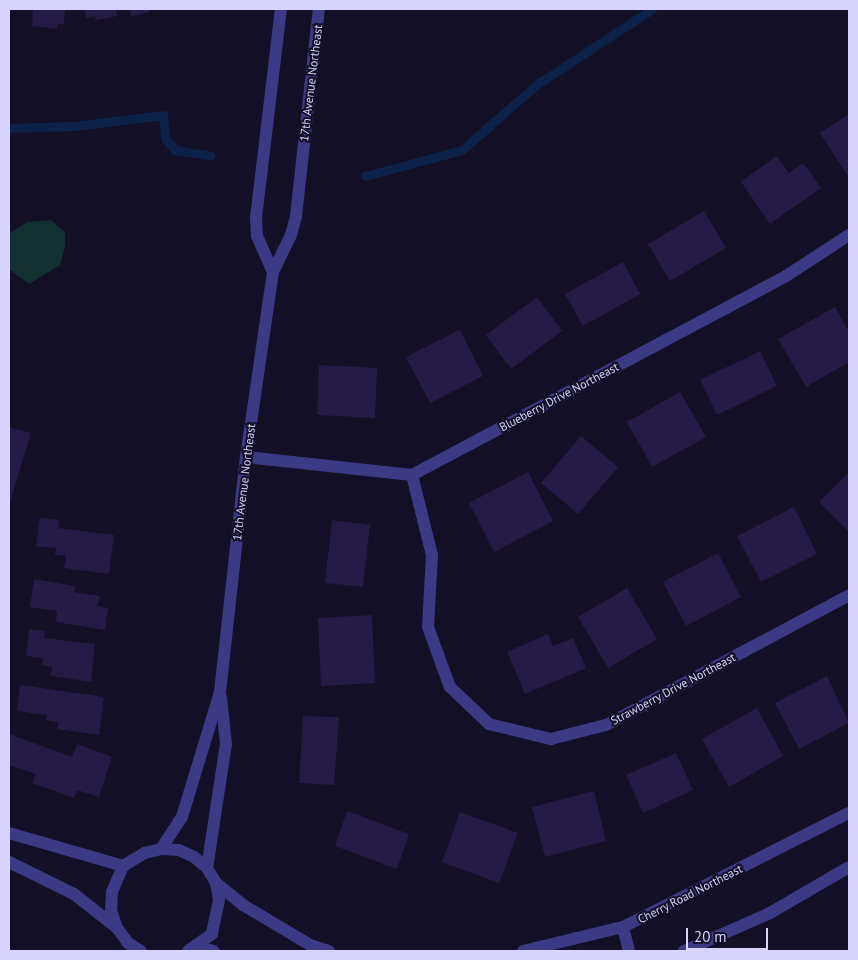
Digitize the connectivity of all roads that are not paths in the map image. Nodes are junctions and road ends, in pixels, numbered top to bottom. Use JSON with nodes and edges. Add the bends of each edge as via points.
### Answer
{"nodes":[{"id":1,"x":281,"y":9,"type":"edge"},
{"id":2,"x":319,"y":9,"type":"edge"},
{"id":3,"x":849,"y":235,"type":"edge"},
{"id":4,"x":273,"y":272,"type":"junction"},
{"id":5,"x":246,"y":457,"type":"junction"},
{"id":6,"x":412,"y":475,"type":"junction"},
{"id":7,"x":849,"y":596,"type":"edge"},
{"id":8,"x":220,"y":692,"type":"junction"},
{"id":9,"x":849,"y":814,"type":"edge"},
{"id":10,"x":9,"y":833,"type":"edge"},
{"id":11,"x":161,"y":849,"type":"junction"},
{"id":12,"x":9,"y":862,"type":"edge"},
{"id":13,"x":123,"y":866,"type":"junction"},
{"id":14,"x":849,"y":867,"type":"edge"},
{"id":15,"x":207,"y":868,"type":"junction"},
{"id":16,"x":216,"y":883,"type":"junction"},
{"id":17,"x":117,"y":928,"type":"junction"},
{"id":18,"x":623,"y":928,"type":"junction"},
{"id":19,"x":127,"y":947,"type":"edge"},
{"id":20,"x":192,"y":949,"type":"edge"},
{"id":21,"x":141,"y":951,"type":"edge"},
{"id":22,"x":214,"y":951,"type":"edge"},
{"id":23,"x":329,"y":951,"type":"edge"},
{"id":24,"x":523,"y":951,"type":"edge"},
{"id":25,"x":629,"y":951,"type":"edge"},
{"id":26,"x":684,"y":951,"type":"edge"}],
"edges":[{"from":1,"to":4,"type":"street","via":[[256,218],[256,236]]},
{"from":2,"to":4,"type":"street","name":"17th Avenue Northeast","via":[[296,216],[291,235]]},
{"from":3,"to":6,"type":"street","name":"Blueberry Drive Northeast","via":[[786,276]]},
{"from":4,"to":5,"type":"street","name":"17th Avenue Northeast"},
{"from":5,"to":6,"type":"street"},
{"from":5,"to":8,"type":"street","name":"17th Avenue Northeast"},
{"from":6,"to":7,"type":"street","name":"Strawberry Drive Northeast","via":[[432,555],[428,627],[450,687],[489,724],[551,739],[606,724]]},
{"from":8,"to":11,"type":"street","name":"17th Avenue Northeast","via":[[182,817]]},
{"from":8,"to":15,"type":"street","name":"17th Avenue Northeast","via":[[226,744]]},
{"from":9,"to":18,"type":"street","name":"Cherry Road Northeast"},
{"from":10,"to":13,"type":"street"},
{"from":11,"to":13,"type":"street","via":[[145,853]]},
{"from":11,"to":15,"type":"street","via":[[179,850]]},
{"from":12,"to":17,"type":"street","via":[[74,894]]},
{"from":13,"to":17,"type":"street","via":[[112,892],[112,911]]},
{"from":14,"to":26,"type":"street","via":[[770,913]]},
{"from":15,"to":16,"type":"street"},
{"from":16,"to":20,"type":"street","via":[[220,900],[212,934]]},
{"from":16,"to":23,"type":"street","via":[[243,905],[310,945]]},
{"from":17,"to":19,"type":"street"},
{"from":18,"to":24,"type":"street","name":"Cherry Road Northeast"},
{"from":18,"to":25,"type":"street"},
{"from":19,"to":21,"type":"street"},
{"from":20,"to":22,"type":"street"}]}
